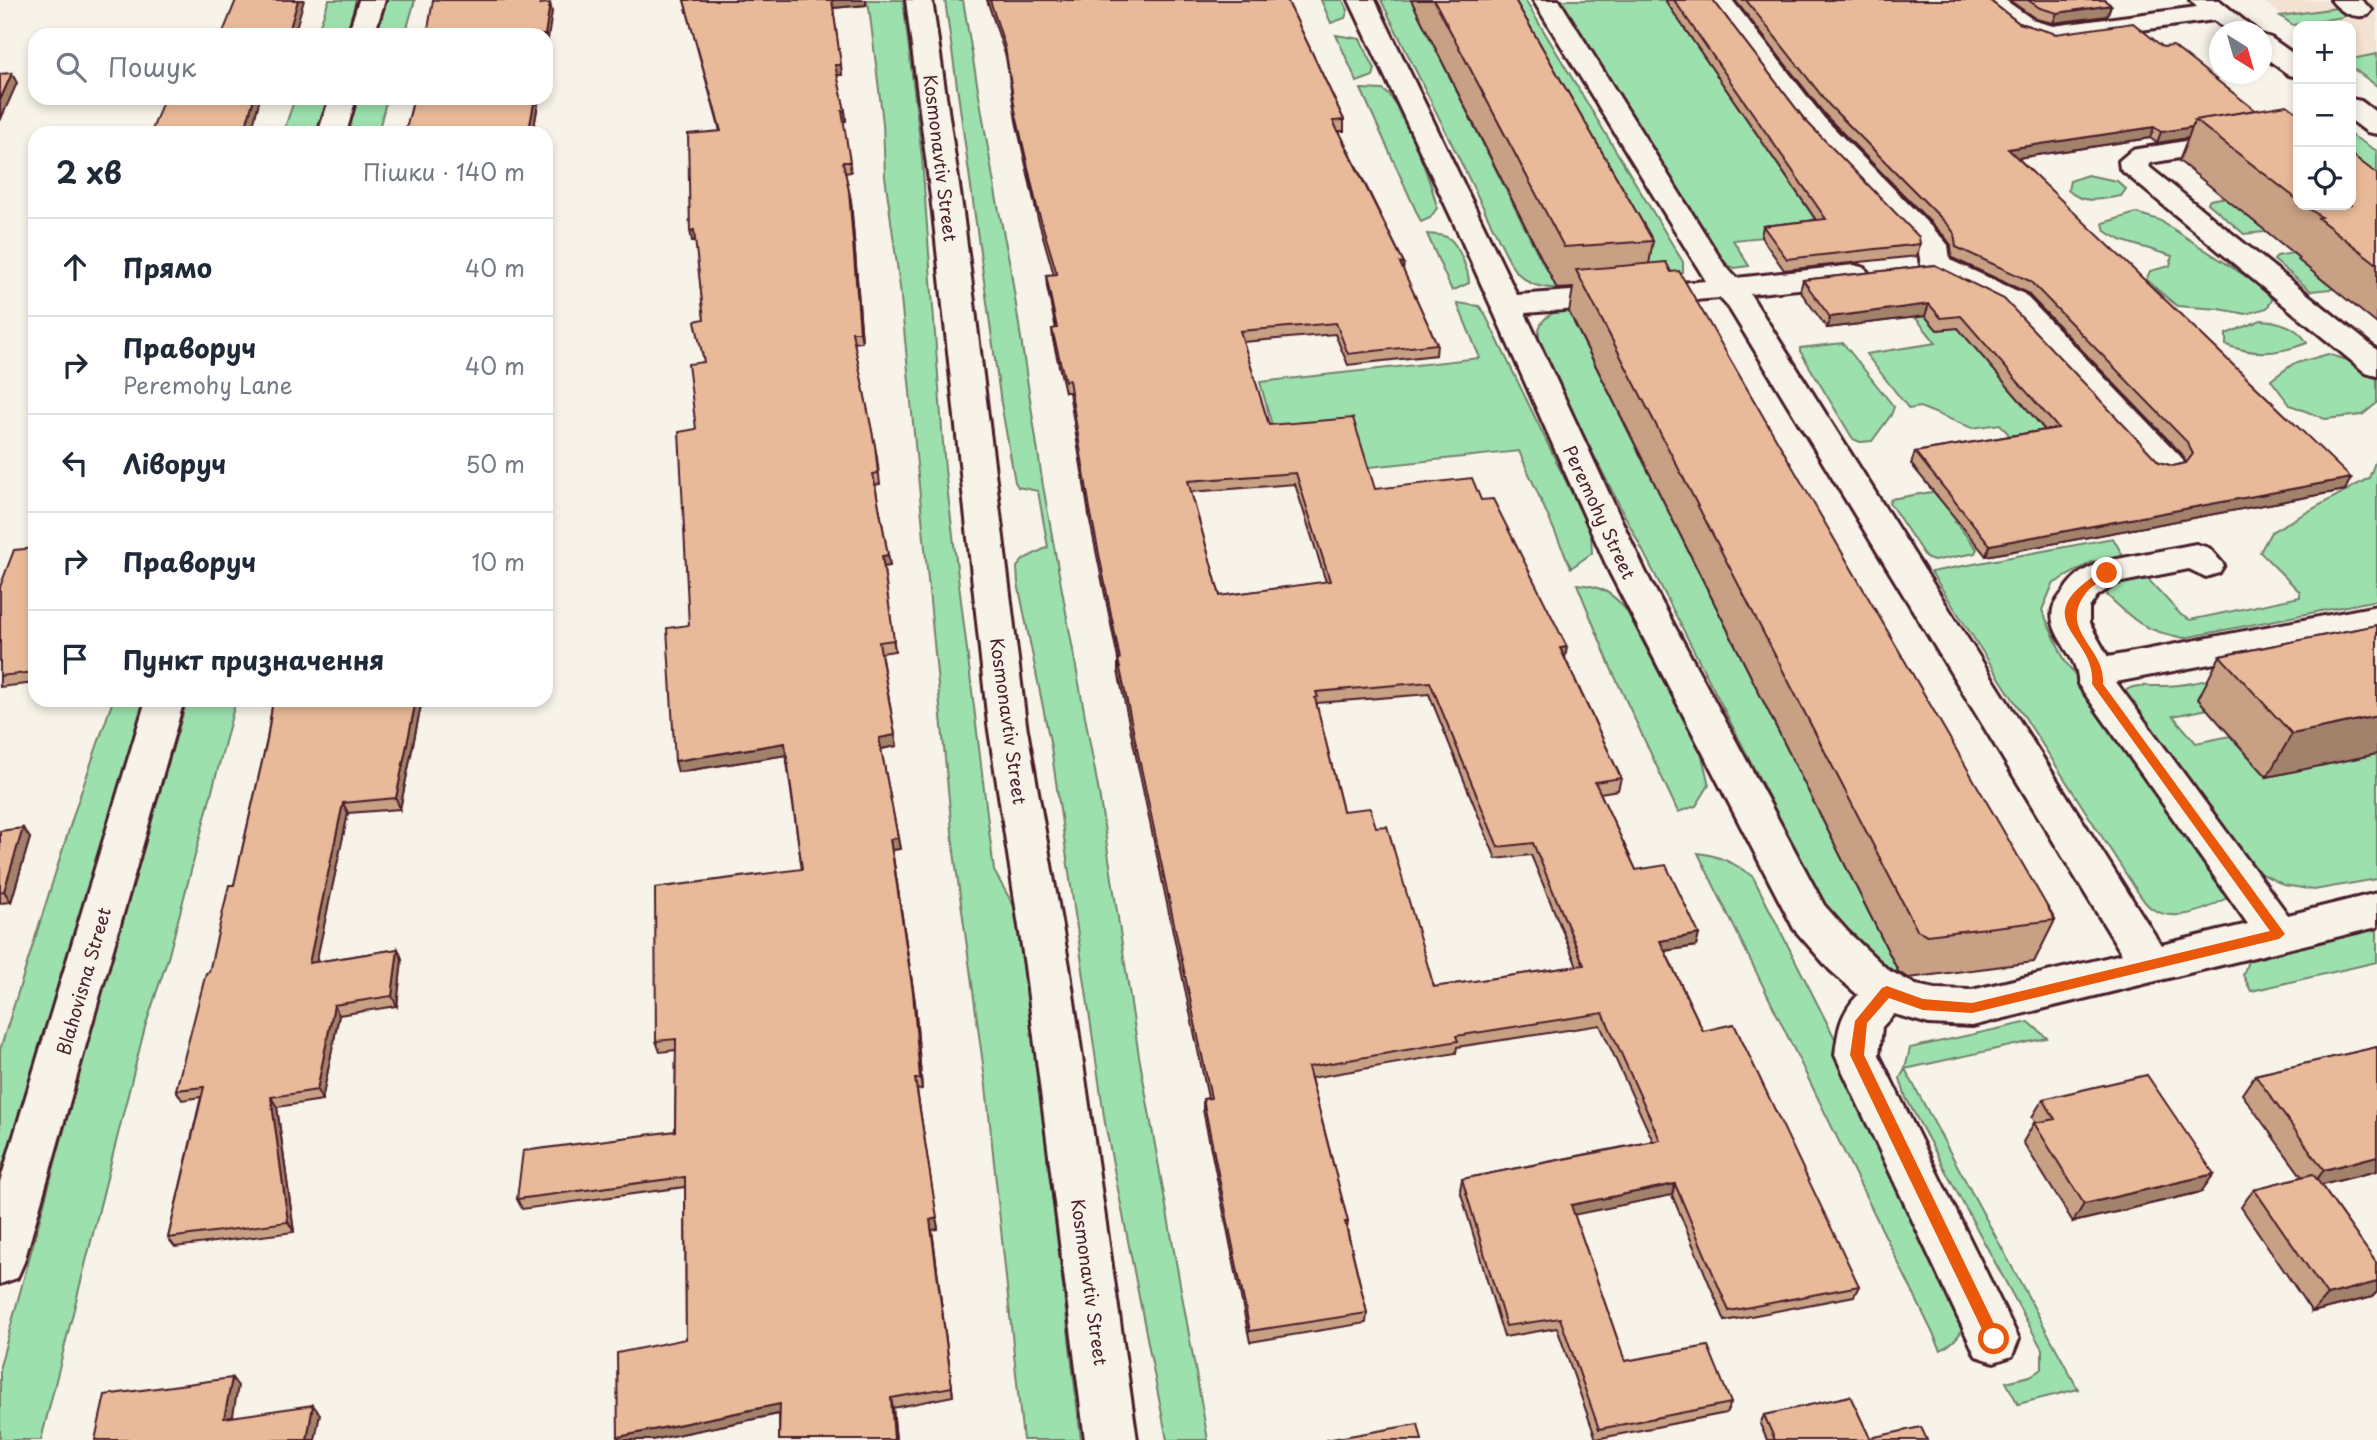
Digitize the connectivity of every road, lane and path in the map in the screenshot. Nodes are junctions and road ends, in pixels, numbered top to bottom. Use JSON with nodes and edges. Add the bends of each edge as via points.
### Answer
{"nodes":[{"id":1,"x":372,"y":0,"type":"edge"},
{"id":2,"x":919,"y":0,"type":"edge"},
{"id":3,"x":1362,"y":0,"type":"edge"},
{"id":4,"x":1546,"y":0,"type":"edge"},
{"id":5,"x":1718,"y":0,"type":"edge"},
{"id":6,"x":1990,"y":0,"type":"edge"},
{"id":7,"x":2211,"y":6,"type":"edge"},
{"id":8,"x":2231,"y":21,"type":"edge"},
{"id":9,"x":363,"y":28,"type":"edge"},
{"id":10,"x":2272,"y":50,"type":"edge"},
{"id":11,"x":2293,"y":65,"type":"edge"},
{"id":12,"x":341,"y":105,"type":"edge"},
{"id":13,"x":334,"y":126,"type":"edge"},
{"id":14,"x":2293,"y":131,"type":"edge"},
{"id":15,"x":1908,"y":268,"type":"junction"},
{"id":16,"x":1728,"y":288,"type":"junction"},
{"id":17,"x":1504,"y":305,"type":"junction"},
{"id":18,"x":2377,"y":366,"type":"edge"},
{"id":19,"x":2168,"y":464,"type":"edge"},
{"id":20,"x":2206,"y":565,"type":"dead end"},
{"id":21,"x":2377,"y":619,"type":"edge"},
{"id":22,"x":2098,"y":672,"type":"junction"},
{"id":23,"x":163,"y":707,"type":"edge"},
{"id":24,"x":2377,"y":910,"type":"edge"},
{"id":25,"x":2279,"y":934,"type":"junction"},
{"id":26,"x":2150,"y":964,"type":"junction"},
{"id":27,"x":1887,"y":992,"type":"junction"},
{"id":28,"x":0,"y":1262,"type":"edge"},
{"id":29,"x":1994,"y":1339,"type":"dead end"},
{"id":30,"x":1111,"y":1440,"type":"edge"}],
"edges":[{"from":1,"to":9,"type":"street"},
{"from":2,"to":30,"type":"street","name":"Kosmonavtiv Street","via":[[1007,724],[1047,966]]},
{"from":3,"to":17,"type":"street","name":"Peremohy Street"},
{"from":4,"to":16,"type":"street","via":[[1710,268]]},
{"from":5,"to":15,"type":"street","via":[[1814,124],[1933,245]]},
{"from":6,"to":7,"type":"street","via":[[2023,27],[2053,34]]},
{"from":7,"to":8,"type":"street"},
{"from":10,"to":11,"type":"street"},
{"from":12,"to":13,"type":"street"},
{"from":14,"to":18,"type":"street","via":[[2142,156],[2133,161],[2134,169]]},
{"from":15,"to":16,"type":"street"},
{"from":15,"to":19,"type":"street","via":[[2013,301]]},
{"from":16,"to":17,"type":"street"},
{"from":16,"to":26,"type":"street"},
{"from":17,"to":27,"type":"street","name":"Peremohy Street","via":[[1628,573],[1809,917],[1846,960]]},
{"from":20,"to":22,"type":"street","via":[[2196,556],[2107,573],[2084,587],[2071,608],[2071,623]]},
{"from":21,"to":22,"type":"street"},
{"from":22,"to":25,"type":"street","via":[[2097,684]]},
{"from":23,"to":28,"type":"street","name":"Blahovisna Street"},
{"from":24,"to":25,"type":"street","name":"Peremohy Street"},
{"from":25,"to":26,"type":"street","name":"Peremohy Street"},
{"from":26,"to":27,"type":"street","name":"Peremohy Street","via":[[1972,1008],[1923,1005]]},
{"from":27,"to":29,"type":"street","via":[[1861,1021],[1857,1055]]}]}
